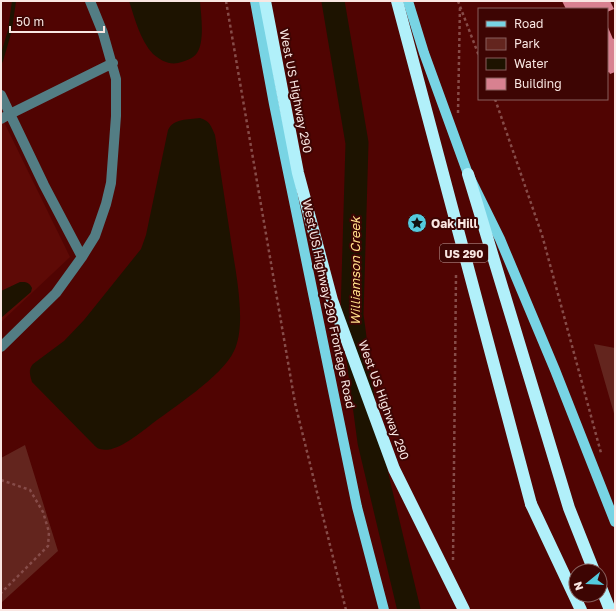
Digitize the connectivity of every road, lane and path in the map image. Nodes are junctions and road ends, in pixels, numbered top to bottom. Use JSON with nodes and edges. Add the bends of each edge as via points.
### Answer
{"nodes":[{"id":1,"x":90,"y":1,"type":"edge"},
{"id":2,"x":226,"y":1,"type":"edge"},
{"id":3,"x":255,"y":1,"type":"edge"},
{"id":4,"x":265,"y":1,"type":"edge"},
{"id":5,"x":397,"y":1,"type":"edge"},
{"id":6,"x":408,"y":1,"type":"edge"},
{"id":7,"x":458,"y":1,"type":"edge"},
{"id":8,"x":460,"y":5,"type":"junction"},
{"id":9,"x":478,"y":53,"type":"edge"},
{"id":10,"x":112,"y":63,"type":"junction"},
{"id":11,"x":1,"y":95,"type":"edge"},
{"id":12,"x":495,"y":100,"type":"edge"},
{"id":13,"x":6,"y":116,"type":"edge"},
{"id":14,"x":458,"y":116,"type":"dead end"},
{"id":15,"x":468,"y":174,"type":"junction"},
{"id":16,"x":82,"y":257,"type":"junction"},
{"id":17,"x":456,"y":271,"type":"dead end"},
{"id":18,"x":1,"y":347,"type":"edge"},
{"id":19,"x":603,"y":459,"type":"dead end"},
{"id":20,"x":1,"y":480,"type":"edge"},
{"id":21,"x":615,"y":522,"type":"edge"},
{"id":22,"x":453,"y":563,"type":"dead end"},
{"id":23,"x":591,"y":563,"type":"edge"},
{"id":24,"x":1,"y":594,"type":"edge"},
{"id":25,"x":580,"y":608,"type":"edge"},
{"id":26,"x":383,"y":609,"type":"edge"},
{"id":27,"x":346,"y":610,"type":"edge"},
{"id":28,"x":464,"y":610,"type":"edge"}],
"edges":[{"from":1,"to":10,"type":"street"},
{"from":2,"to":27,"type":"path","via":[[295,403]]},
{"from":3,"to":26,"type":"main road","name":"West US Highway 290 Frontage Road","via":[[357,507]]},
{"from":4,"to":28,"type":"highway","name":"West US Highway 290","bridge":true,"via":[[298,173],[332,300],[394,469]]},
{"from":5,"to":25,"type":"highway","number":"US 290","bridge":true,"via":[[531,504]]},
{"from":6,"to":15,"type":"main road","via":[[424,54]]},
{"from":7,"to":8,"type":"path"},
{"from":8,"to":9,"type":"path"},
{"from":8,"to":14,"type":"path"},
{"from":10,"to":13,"type":"street"},
{"from":10,"to":16,"type":"street","via":[[116,79],[116,116],[111,183],[95,236]]},
{"from":11,"to":13,"type":"street"},
{"from":12,"to":19,"type":"path","via":[[542,235]]},
{"from":13,"to":16,"type":"street"},
{"from":15,"to":21,"type":"main road","via":[[504,246]]},
{"from":15,"to":23,"type":"highway","via":[[569,508]]},
{"from":16,"to":18,"type":"street","via":[[56,293]]},
{"from":17,"to":22,"type":"path"},
{"from":20,"to":24,"type":"path","via":[[30,490],[43,512],[49,532],[48,546]]}]}
